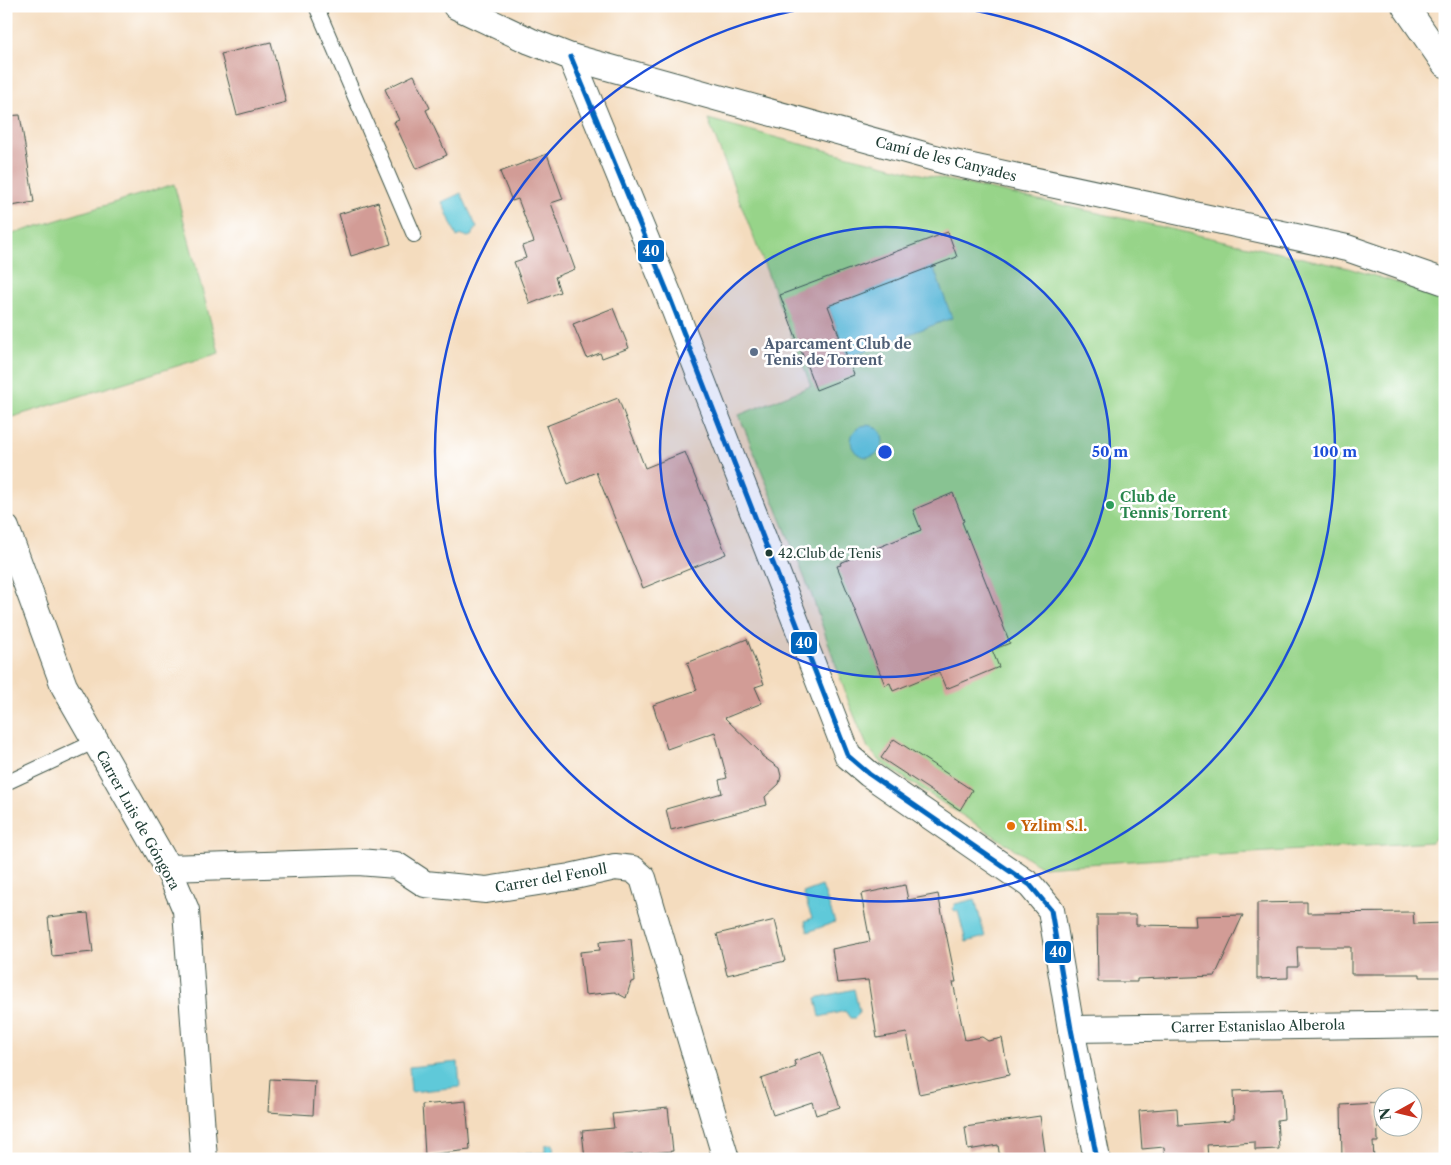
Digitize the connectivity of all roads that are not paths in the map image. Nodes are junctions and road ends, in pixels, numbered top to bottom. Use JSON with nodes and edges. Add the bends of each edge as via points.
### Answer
{"nodes":[{"id":1,"x":316,"y":6,"type":"edge"},
{"id":2,"x":456,"y":6,"type":"edge"},
{"id":3,"x":1405,"y":6,"type":"edge"},
{"id":4,"x":571,"y":57,"type":"junction"},
{"id":5,"x":1445,"y":64,"type":"edge"},
{"id":6,"x":414,"y":235,"type":"dead end"},
{"id":7,"x":1445,"y":282,"type":"edge"},
{"id":8,"x":6,"y":528,"type":"edge"},
{"id":9,"x":96,"y":742,"type":"junction"},
{"id":10,"x":6,"y":783,"type":"edge"},
{"id":11,"x":168,"y":868,"type":"junction"},
{"id":12,"x":1445,"y":1024,"type":"edge"},
{"id":13,"x":1072,"y":1029,"type":"junction"},
{"id":14,"x":204,"y":1159,"type":"edge"},
{"id":15,"x":726,"y":1159,"type":"edge"},
{"id":16,"x":1097,"y":1159,"type":"edge"}],
"edges":[{"from":1,"to":6,"type":"lane"},
{"from":2,"to":4,"type":"street","name":"Camí de les Canyades"},
{"from":3,"to":5,"type":"street"},
{"from":4,"to":7,"type":"street","name":"Camí de les Canyades","via":[[949,162],[1348,248]]},
{"from":4,"to":13,"type":"street","via":[[670,298],[848,756],[869,774],[1030,885],[1051,910]]},
{"from":8,"to":9,"type":"street","name":"Carrer Luis de Góngora","via":[[64,686]]},
{"from":9,"to":10,"type":"lane"},
{"from":9,"to":11,"type":"street","name":"Carrer Luis de Góngora"},
{"from":11,"to":14,"type":"street","name":"Carrer Luis de Góngora","via":[[186,910]]},
{"from":11,"to":15,"type":"street","name":"Carrer del Fenoll","via":[[358,862],[396,866],[424,884],[486,890],[615,867],[633,869],[643,878]]},
{"from":12,"to":13,"type":"street","name":"Carrer Estanislao Alberola"},
{"from":13,"to":16,"type":"street"}]}
